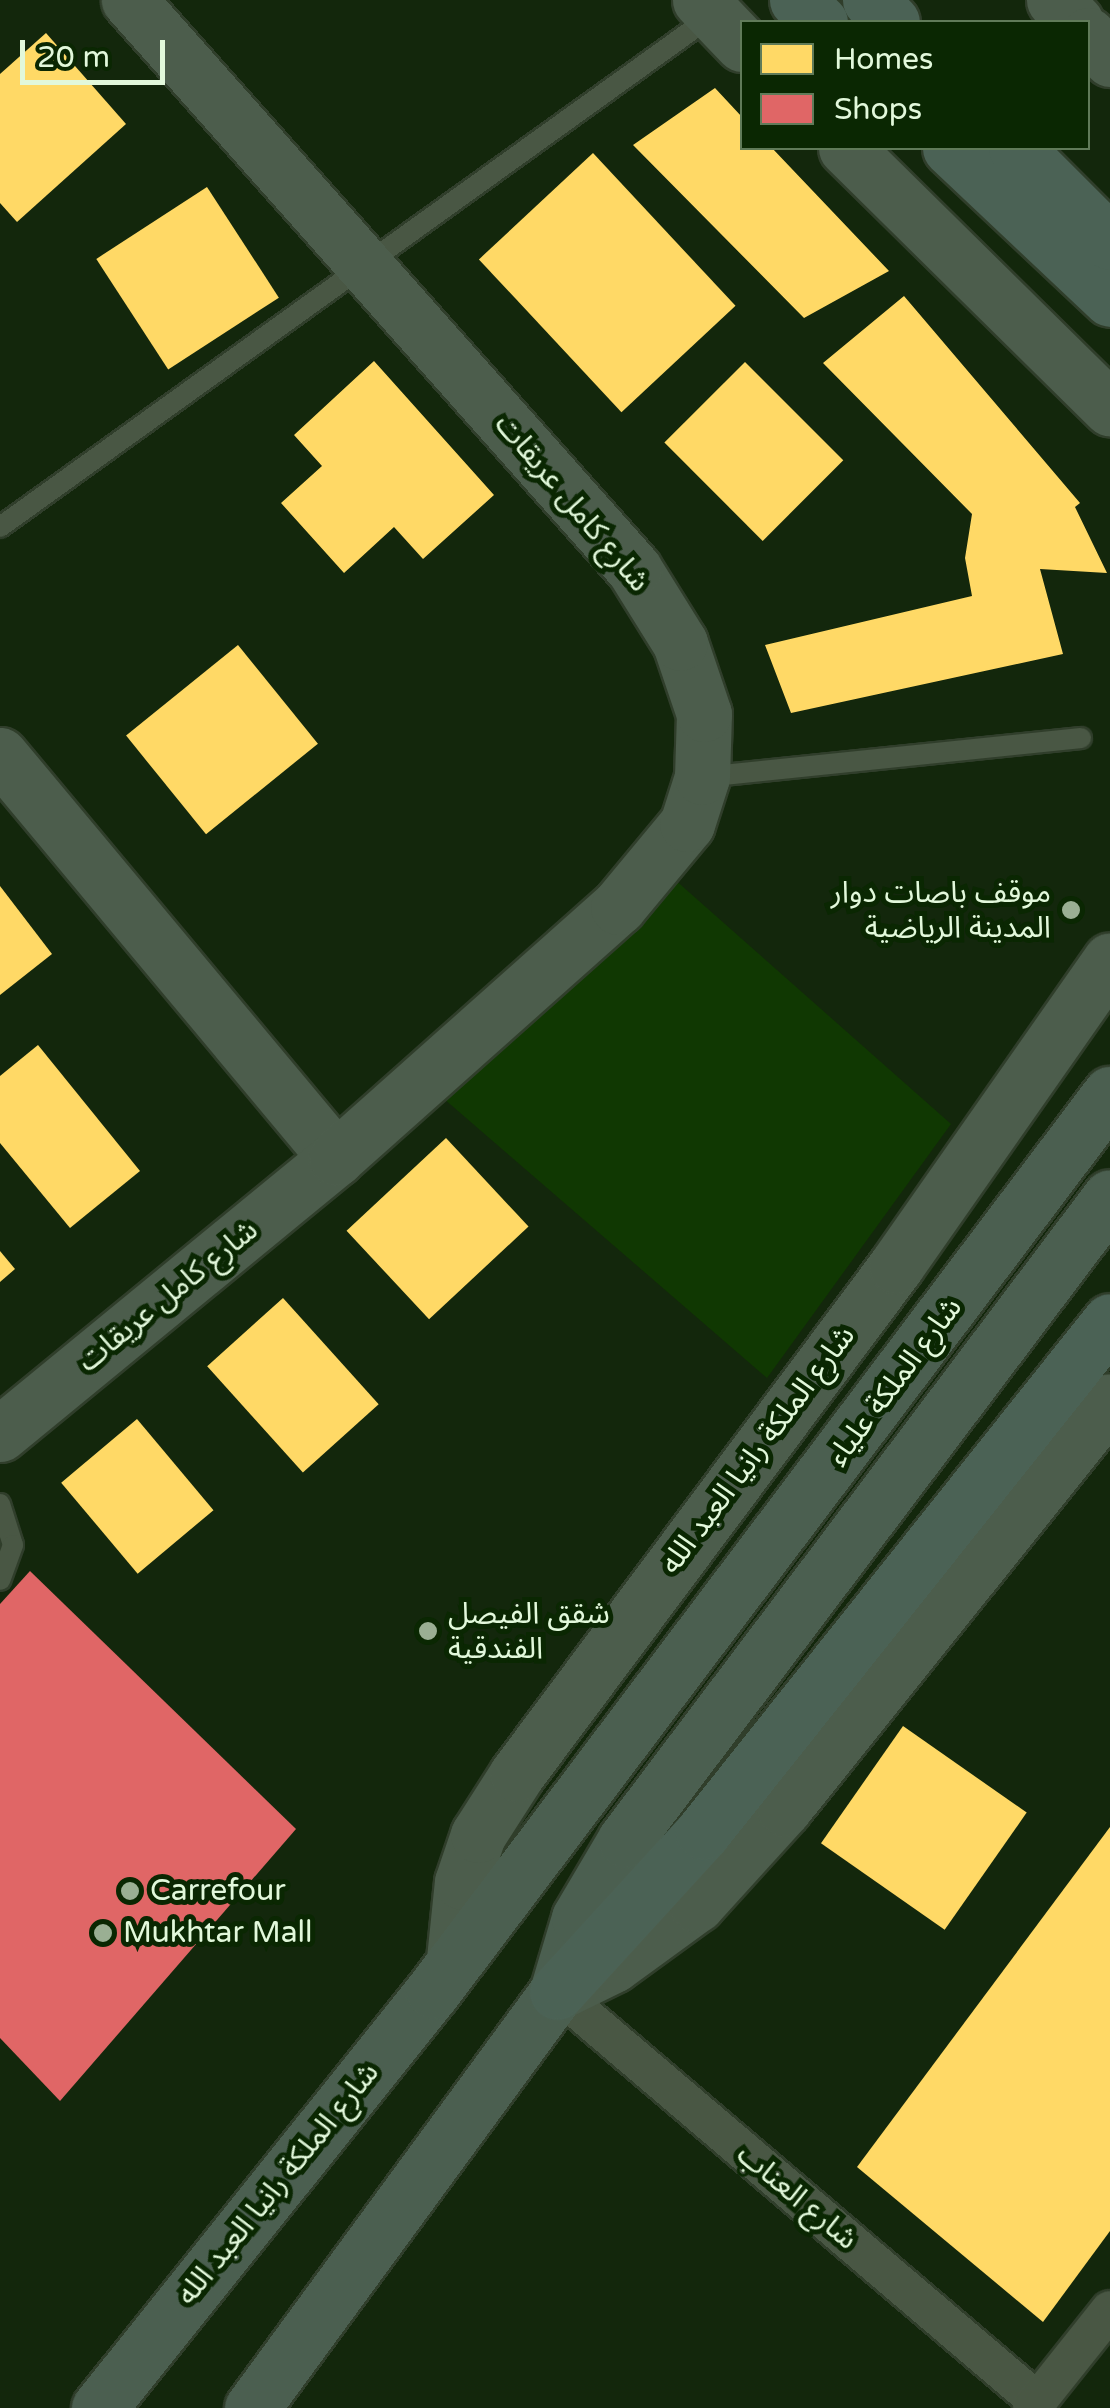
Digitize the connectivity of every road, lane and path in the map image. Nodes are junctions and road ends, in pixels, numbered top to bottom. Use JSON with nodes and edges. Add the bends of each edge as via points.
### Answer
{"nodes":[{"id":1,"x":129,"y":0,"type":"edge"},
{"id":2,"x":797,"y":0,"type":"edge"},
{"id":3,"x":870,"y":0,"type":"edge"},
{"id":4,"x":899,"y":0,"type":"edge"},
{"id":5,"x":1054,"y":0,"type":"edge"},
{"id":6,"x":719,"y":20,"type":"edge"},
{"id":7,"x":818,"y":20,"type":"edge"},
{"id":8,"x":890,"y":20,"type":"edge"},
{"id":9,"x":918,"y":20,"type":"edge"},
{"id":10,"x":1074,"y":20,"type":"edge"},
{"id":11,"x":1090,"y":37,"type":"edge"},
{"id":12,"x":1110,"y":59,"type":"edge"},
{"id":13,"x":848,"y":150,"type":"edge"},
{"id":14,"x":952,"y":150,"type":"edge"},
{"id":15,"x":1018,"y":150,"type":"edge"},
{"id":16,"x":1040,"y":150,"type":"edge"},
{"id":17,"x":1110,"y":223,"type":"edge"},
{"id":18,"x":1110,"y":242,"type":"edge"},
{"id":19,"x":368,"y":266,"type":"junction"},
{"id":20,"x":1110,"y":300,"type":"edge"},
{"id":21,"x":1070,"y":371,"type":"junction"},
{"id":22,"x":1110,"y":408,"type":"edge"},
{"id":23,"x":1110,"y":433,"type":"edge"},
{"id":24,"x":0,"y":527,"type":"edge"},
{"id":25,"x":1080,"y":738,"type":"dead end"},
{"id":26,"x":0,"y":755,"type":"edge"},
{"id":27,"x":702,"y":777,"type":"junction"},
{"id":28,"x":1110,"y":960,"type":"edge"},
{"id":29,"x":1110,"y":1094,"type":"edge"},
{"id":30,"x":336,"y":1158,"type":"junction"},
{"id":31,"x":1110,"y":1197,"type":"edge"},
{"id":32,"x":1110,"y":1321,"type":"edge"},
{"id":33,"x":1110,"y":1400,"type":"edge"},
{"id":34,"x":0,"y":1434,"type":"edge"},
{"id":35,"x":0,"y":1504,"type":"edge"},
{"id":36,"x":0,"y":1580,"type":"edge"},
{"id":37,"x":678,"y":1668,"type":"joint"},
{"id":38,"x":454,"y":1959,"type":"junction"},
{"id":39,"x":557,"y":1992,"type":"junction"},
{"id":40,"x":1110,"y":2310,"type":"edge"},
{"id":41,"x":1034,"y":2404,"type":"edge"},
{"id":42,"x":98,"y":2408,"type":"edge"},
{"id":43,"x":252,"y":2408,"type":"edge"}],
"edges":[{"from":1,"to":19,"type":"main road","name":"شارع كامل عريقات"},
{"from":2,"to":7,"type":"highway"},
{"from":3,"to":8,"type":"highway"},
{"from":4,"to":9,"type":"highway"},
{"from":5,"to":10,"type":"main road"},
{"from":6,"to":19,"type":"lane"},
{"from":11,"to":12,"type":"main road"},
{"from":13,"to":21,"type":"main road"},
{"from":14,"to":20,"type":"highway"},
{"from":15,"to":18,"type":"highway"},
{"from":16,"to":17,"type":"highway"},
{"from":19,"to":24,"type":"lane"},
{"from":19,"to":27,"type":"main road","name":"شارع كامل عريقات","via":[[634,569],[680,643],[704,714]]},
{"from":21,"to":22,"type":"main road"},
{"from":21,"to":23,"type":"main road"},
{"from":25,"to":27,"type":"lane"},
{"from":26,"to":30,"type":"main road"},
{"from":27,"to":30,"type":"main road","name":"شارع كامل عريقات","via":[[687,824],[632,893]]},
{"from":28,"to":38,"type":"main road","name":"شارع الملكة رانيا العبد الله","via":[[896,1266],[517,1774],[478,1835],[462,1882]]},
{"from":29,"to":37,"type":"main road","name":"شارع الملكة علياء"},
{"from":30,"to":34,"type":"main road","name":"شارع كامل عريقات"},
{"from":31,"to":39,"type":"main road","name":"شارع الملكة علياء","via":[[599,1880]]},
{"from":32,"to":39,"type":"highway","via":[[778,1740]]},
{"from":33,"to":39,"type":"main road","via":[[784,1808],[697,1904],[613,1965]]},
{"from":35,"to":36,"type":"lane","via":[[13,1545]]},
{"from":37,"to":38,"type":"main road","name":"شارع الملكة رانيا العبد الله"},
{"from":38,"to":42,"type":"main road","name":"شارع الملكة رانيا العبد الله"},
{"from":39,"to":41,"type":"street","name":"شارع العناب"},
{"from":39,"to":43,"type":"main road"},
{"from":40,"to":41,"type":"street"}]}
